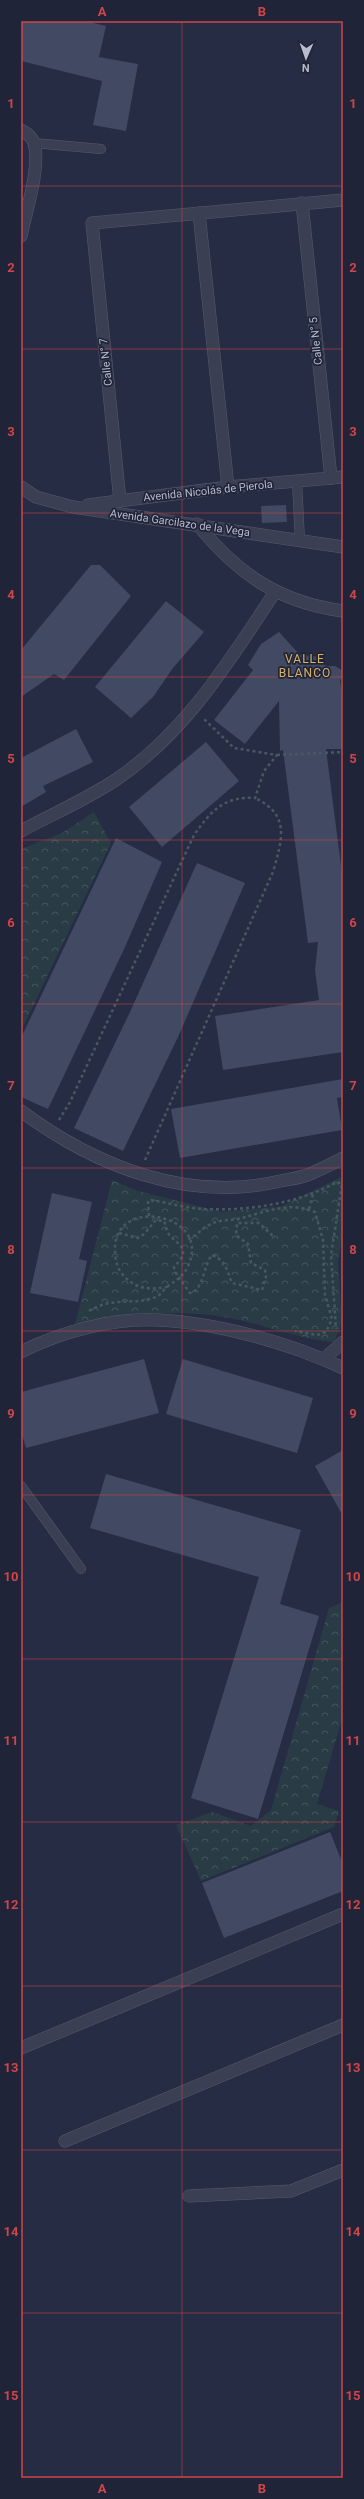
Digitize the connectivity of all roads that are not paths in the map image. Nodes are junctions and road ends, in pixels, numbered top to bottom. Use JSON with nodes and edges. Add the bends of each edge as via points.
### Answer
{"nodes":[{"id":1,"x":21,"y":130,"type":"edge"},
{"id":2,"x":34,"y":143,"type":"junction"},
{"id":3,"x":100,"y":149,"type":"dead end"},
{"id":4,"x":343,"y":200,"type":"edge"},
{"id":5,"x":302,"y":204,"type":"junction"},
{"id":6,"x":199,"y":213,"type":"junction"},
{"id":7,"x":21,"y":236,"type":"edge"},
{"id":8,"x":343,"y":477,"type":"edge"},
{"id":9,"x":331,"y":478,"type":"junction"},
{"id":10,"x":297,"y":481,"type":"junction"},
{"id":11,"x":21,"y":487,"type":"edge"},
{"id":12,"x":228,"y":487,"type":"junction"},
{"id":13,"x":120,"y":501,"type":"junction"},
{"id":14,"x":73,"y":507,"type":"junction"},
{"id":15,"x":197,"y":524,"type":"junction"},
{"id":16,"x":300,"y":541,"type":"junction"},
{"id":17,"x":343,"y":547,"type":"edge"},
{"id":18,"x":274,"y":592,"type":"junction"},
{"id":19,"x":343,"y":611,"type":"edge"},
{"id":20,"x":21,"y":831,"type":"edge"},
{"id":21,"x":21,"y":1111,"type":"edge"},
{"id":22,"x":343,"y":1158,"type":"edge"},
{"id":23,"x":343,"y":1342,"type":"edge"},
{"id":24,"x":21,"y":1352,"type":"edge"},
{"id":25,"x":324,"y":1359,"type":"junction"},
{"id":26,"x":343,"y":1368,"type":"edge"},
{"id":27,"x":21,"y":1486,"type":"edge"},
{"id":28,"x":81,"y":1569,"type":"dead end"},
{"id":29,"x":343,"y":1914,"type":"edge"},
{"id":30,"x":343,"y":2025,"type":"edge"},
{"id":31,"x":21,"y":2048,"type":"edge"},
{"id":32,"x":65,"y":2141,"type":"dead end"},
{"id":33,"x":343,"y":2170,"type":"edge"},
{"id":34,"x":189,"y":2196,"type":"dead end"}],
"edges":[{"from":1,"to":2,"type":"street","via":[[28,134]]},
{"from":2,"to":3,"type":"lane"},
{"from":2,"to":7,"type":"street","via":[[35,168]]},
{"from":4,"to":5,"type":"street"},
{"from":5,"to":6,"type":"street"},
{"from":5,"to":9,"type":"street","name":"Calle N° 5"},
{"from":6,"to":12,"type":"street"},
{"from":6,"to":13,"type":"street","name":"Calle N° 7","via":[[92,223]]},
{"from":8,"to":9,"type":"street","name":"Avenida Nicolás de Pierola"},
{"from":9,"to":10,"type":"street","name":"Avenida Nicolás de Pierola"},
{"from":10,"to":12,"type":"street","name":"Avenida Nicolás de Pierola"},
{"from":10,"to":16,"type":"lane"},
{"from":11,"to":14,"type":"street","name":"Avenida Garcilazo de la Vega","via":[[36,497]]},
{"from":12,"to":13,"type":"street","name":"Avenida Nicolás de Pierola"},
{"from":13,"to":14,"type":"street","name":"Avenida Nicolás de Pierola"},
{"from":14,"to":15,"type":"street","name":"Avenida Garcilazo de la Vega"},
{"from":15,"to":16,"type":"street","name":"Avenida Garcilazo de la Vega"},
{"from":15,"to":18,"type":"street","via":[[215,546],[246,573]]},
{"from":16,"to":17,"type":"street","name":"Avenida Garcilazo de la Vega"},
{"from":18,"to":19,"type":"street","via":[[319,608]]},
{"from":18,"to":20,"type":"street","via":[[205,696],[163,742],[117,779]]},
{"from":21,"to":22,"type":"street","via":[[92,1155],[138,1175],[195,1187],[257,1187],[309,1174]]},
{"from":23,"to":25,"type":"street"},
{"from":24,"to":25,"type":"street","via":[[69,1334],[111,1324],[155,1320],[198,1324],[283,1343]]},
{"from":25,"to":26,"type":"street"},
{"from":27,"to":28,"type":"lane"},
{"from":29,"to":31,"type":"street"},
{"from":30,"to":32,"type":"street"},
{"from":33,"to":34,"type":"street","via":[[291,2191]]}]}
